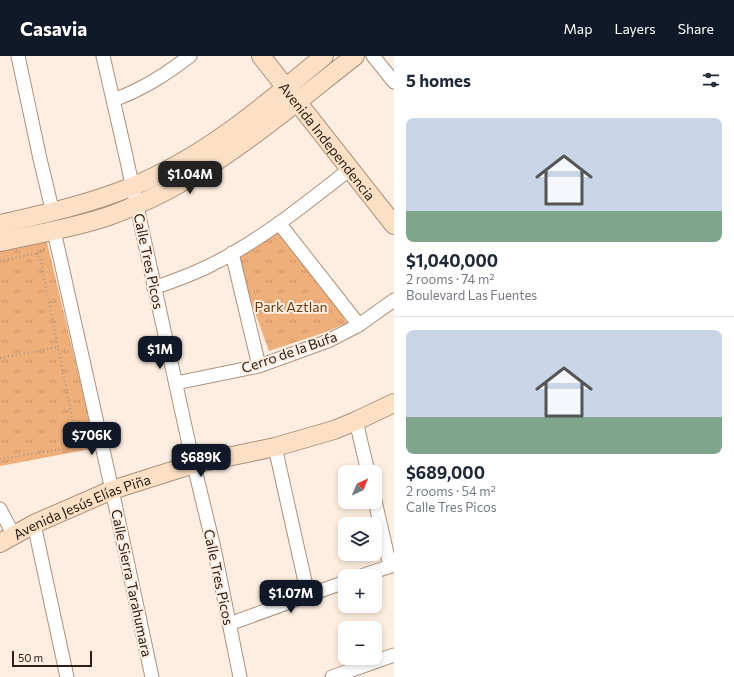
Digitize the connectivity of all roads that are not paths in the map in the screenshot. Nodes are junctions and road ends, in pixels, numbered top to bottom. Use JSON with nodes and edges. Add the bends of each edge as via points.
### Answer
{"nodes":[{"id":1,"x":18,"y":56,"type":"edge"},
{"id":2,"x":102,"y":56,"type":"edge"},
{"id":3,"x":190,"y":56,"type":"edge"},
{"id":4,"x":261,"y":56,"type":"edge"},
{"id":5,"x":324,"y":56,"type":"edge"},
{"id":6,"x":355,"y":56,"type":"edge"},
{"id":7,"x":373,"y":56,"type":"edge"},
{"id":8,"x":394,"y":82,"type":"edge"},
{"id":9,"x":286,"y":88,"type":"junction"},
{"id":10,"x":114,"y":100,"type":"junction"},
{"id":11,"x":297,"y":102,"type":"junction"},
{"id":12,"x":350,"y":169,"type":"junction"},
{"id":13,"x":132,"y":187,"type":"junction"},
{"id":14,"x":136,"y":204,"type":"junction"},
{"id":15,"x":53,"y":213,"type":"junction"},
{"id":16,"x":279,"y":223,"type":"junction"},
{"id":17,"x":0,"y":224,"type":"edge"},
{"id":18,"x":394,"y":225,"type":"edge"},
{"id":19,"x":54,"y":230,"type":"junction"},
{"id":20,"x":0,"y":242,"type":"edge"},
{"id":21,"x":232,"y":253,"type":"junction"},
{"id":22,"x":154,"y":288,"type":"junction"},
{"id":23,"x":394,"y":300,"type":"edge"},
{"id":24,"x":359,"y":325,"type":"junction"},
{"id":25,"x":259,"y":366,"type":"junction"},
{"id":26,"x":176,"y":383,"type":"junction"},
{"id":27,"x":394,"y":403,"type":"edge"},
{"id":28,"x":356,"y":422,"type":"junction"},
{"id":29,"x":275,"y":447,"type":"junction"},
{"id":30,"x":194,"y":464,"type":"junction"},
{"id":31,"x":366,"y":465,"type":"edge"},
{"id":32,"x":112,"y":490,"type":"junction"},
{"id":33,"x":0,"y":509,"type":"edge"},
{"id":34,"x":377,"y":509,"type":"edge"},
{"id":35,"x":34,"y":524,"type":"junction"},
{"id":36,"x":7,"y":540,"type":"edge"},
{"id":37,"x":392,"y":565,"type":"edge"},
{"id":38,"x":381,"y":569,"type":"edge"},
{"id":39,"x":338,"y":584,"type":"edge"},
{"id":40,"x":308,"y":595,"type":"junction"},
{"id":41,"x":229,"y":624,"type":"junction"},
{"id":42,"x":394,"y":655,"type":"edge"},
{"id":43,"x":67,"y":677,"type":"edge"},
{"id":44,"x":152,"y":677,"type":"edge"},
{"id":45,"x":240,"y":677,"type":"edge"},
{"id":46,"x":332,"y":677,"type":"edge"}],
"edges":[{"from":1,"to":15,"type":"street"},
{"from":2,"to":10,"type":"street","name":"Calle Tres Picos"},
{"from":3,"to":10,"type":"street","via":[[148,84]]},
{"from":4,"to":9,"type":"main road","name":"Avenida Independencia"},
{"from":5,"to":9,"type":"main road"},
{"from":6,"to":11,"type":"main road"},
{"from":7,"to":8,"type":"street"},
{"from":9,"to":11,"type":"main road","name":"Avenida Independencia"},
{"from":9,"to":13,"type":"main road","via":[[204,148]]},
{"from":10,"to":13,"type":"street","name":"Calle Tres Picos"},
{"from":11,"to":12,"type":"main road","name":"Avenida Independencia"},
{"from":11,"to":14,"type":"main road","via":[[203,171]]},
{"from":12,"to":16,"type":"street"},
{"from":12,"to":18,"type":"main road","name":"Avenida Independencia"},
{"from":13,"to":14,"type":"street","name":"Calle Tres Picos"},
{"from":13,"to":15,"type":"main road"},
{"from":14,"to":19,"type":"main road","via":[[81,225]]},
{"from":14,"to":22,"type":"street","name":"Calle Tres Picos"},
{"from":15,"to":17,"type":"main road"},
{"from":16,"to":21,"type":"street"},
{"from":16,"to":24,"type":"street"},
{"from":19,"to":20,"type":"main road"},
{"from":19,"to":32,"type":"street","name":"Calle Sierra Tarahumara"},
{"from":21,"to":22,"type":"street","via":[[208,266]]},
{"from":21,"to":25,"type":"street"},
{"from":22,"to":26,"type":"street","name":"Calle Tres Picos"},
{"from":23,"to":24,"type":"street","name":"Cerro de la Bufa"},
{"from":24,"to":25,"type":"street","name":"Cerro de la Bufa","via":[[328,341]]},
{"from":25,"to":26,"type":"street","name":"Cerro de la Bufa"},
{"from":26,"to":30,"type":"street","name":"Calle Tres Picos"},
{"from":27,"to":28,"type":"main road","name":"Avenida Jesús Elías Piña"},
{"from":28,"to":29,"type":"main road","name":"Avenida Jesús Elías Piña"},
{"from":28,"to":31,"type":"street"},
{"from":29,"to":30,"type":"main road","name":"Avenida Jesús Elías Piña"},
{"from":29,"to":40,"type":"street"},
{"from":30,"to":32,"type":"main road","name":"Avenida Jesús Elías Piña"},
{"from":30,"to":41,"type":"street","name":"Calle Tres Picos"},
{"from":32,"to":35,"type":"main road","name":"Avenida Jesús Elías Piña"},
{"from":32,"to":44,"type":"street","name":"Calle Sierra Tarahumara"},
{"from":33,"to":36,"type":"street"},
{"from":34,"to":37,"type":"street"},
{"from":35,"to":36,"type":"main road","name":"Avenida Jesús Elías Piña"},
{"from":35,"to":43,"type":"street"},
{"from":37,"to":38,"type":"street"},
{"from":39,"to":40,"type":"street"},
{"from":40,"to":41,"type":"street"},
{"from":41,"to":45,"type":"street","name":"Calle Tres Picos"},
{"from":42,"to":46,"type":"street"}]}
